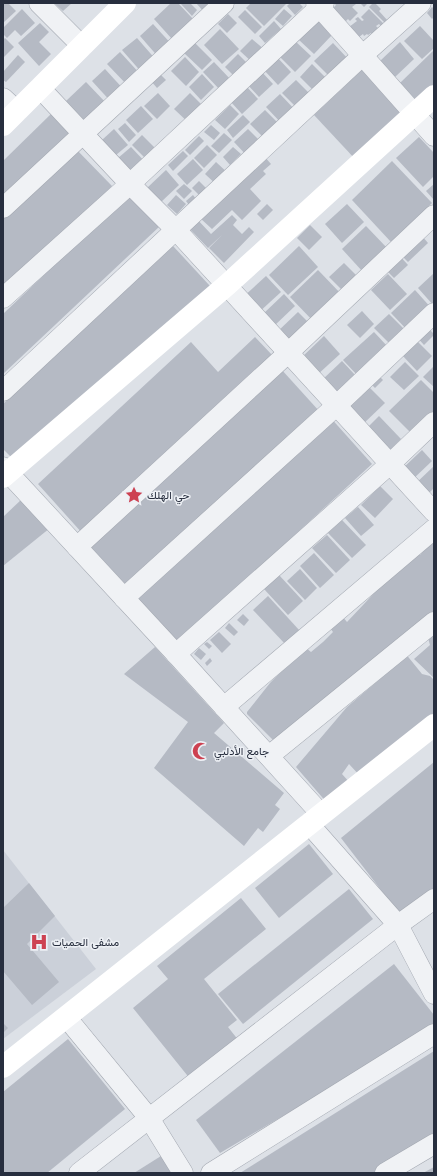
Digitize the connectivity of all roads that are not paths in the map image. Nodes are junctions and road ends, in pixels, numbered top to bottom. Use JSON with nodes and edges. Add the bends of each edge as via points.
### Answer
{"nodes":[{"id":1,"x":39,"y":3,"type":"edge"},
{"id":2,"x":125,"y":3,"type":"edge"},
{"id":3,"x":224,"y":3,"type":"edge"},
{"id":4,"x":420,"y":3,"type":"edge"},
{"id":5,"x":320,"y":4,"type":"edge"},
{"id":6,"x":82,"y":46,"type":"junction"},
{"id":7,"x":363,"y":55,"type":"junction"},
{"id":8,"x":40,"y":88,"type":"junction"},
{"id":9,"x":434,"y":96,"type":"edge"},
{"id":10,"x":8,"y":111,"type":"edge"},
{"id":11,"x":414,"y":115,"type":"junction"},
{"id":12,"x":83,"y":134,"type":"junction"},
{"id":13,"x":434,"y":136,"type":"edge"},
{"id":14,"x":130,"y":184,"type":"junction"},
{"id":15,"x":3,"y":208,"type":"edge"},
{"id":16,"x":434,"y":215,"type":"edge"},
{"id":17,"x":176,"y":230,"type":"junction"},
{"id":18,"x":227,"y":285,"type":"junction"},
{"id":19,"x":3,"y":298,"type":"edge"},
{"id":20,"x":434,"y":313,"type":"edge"},
{"id":21,"x":288,"y":354,"type":"junction"},
{"id":22,"x":3,"y":391,"type":"edge"},
{"id":23,"x":336,"y":406,"type":"junction"},
{"id":24,"x":434,"y":422,"type":"edge"},
{"id":25,"x":390,"y":464,"type":"junction"},
{"id":26,"x":5,"y":472,"type":"edge"},
{"id":27,"x":434,"y":512,"type":"edge"},
{"id":28,"x":434,"y":530,"type":"edge"},
{"id":29,"x":77,"y":547,"type":"junction"},
{"id":30,"x":124,"y":598,"type":"junction"},
{"id":31,"x":434,"y":622,"type":"edge"},
{"id":32,"x":176,"y":654,"type":"junction"},
{"id":33,"x":224,"y":707,"type":"junction"},
{"id":34,"x":434,"y":725,"type":"edge"},
{"id":35,"x":269,"y":756,"type":"junction"},
{"id":36,"x":315,"y":819,"type":"junction"},
{"id":37,"x":434,"y":899,"type":"edge"},
{"id":38,"x":398,"y":925,"type":"junction"},
{"id":39,"x":434,"y":994,"type":"edge"},
{"id":40,"x":66,"y":1017,"type":"junction"},
{"id":41,"x":434,"y":1034,"type":"edge"},
{"id":42,"x":3,"y":1067,"type":"edge"},
{"id":43,"x":150,"y":1118,"type":"junction"},
{"id":44,"x":434,"y":1144,"type":"edge"},
{"id":45,"x":79,"y":1173,"type":"edge"},
{"id":46,"x":183,"y":1173,"type":"edge"},
{"id":47,"x":211,"y":1173,"type":"edge"},
{"id":48,"x":385,"y":1173,"type":"edge"}],
"edges":[{"from":1,"to":6,"type":"street"},
{"from":2,"to":6,"type":"street"},
{"from":3,"to":12,"type":"street"},
{"from":4,"to":7,"type":"street"},
{"from":5,"to":7,"type":"street"},
{"from":5,"to":14,"type":"street"},
{"from":6,"to":8,"type":"street"},
{"from":7,"to":11,"type":"street"},
{"from":7,"to":17,"type":"street"},
{"from":8,"to":10,"type":"street"},
{"from":8,"to":12,"type":"street"},
{"from":9,"to":11,"type":"street"},
{"from":11,"to":13,"type":"street"},
{"from":11,"to":18,"type":"street"},
{"from":12,"to":14,"type":"street"},
{"from":12,"to":15,"type":"street"},
{"from":14,"to":17,"type":"street"},
{"from":14,"to":19,"type":"street"},
{"from":16,"to":21,"type":"street"},
{"from":17,"to":18,"type":"street"},
{"from":17,"to":22,"type":"street"},
{"from":18,"to":21,"type":"street"},
{"from":18,"to":26,"type":"street"},
{"from":20,"to":23,"type":"street"},
{"from":21,"to":23,"type":"street"},
{"from":21,"to":29,"type":"street"},
{"from":23,"to":25,"type":"street"},
{"from":23,"to":30,"type":"street"},
{"from":24,"to":25,"type":"street"},
{"from":25,"to":27,"type":"street"},
{"from":25,"to":32,"type":"street"},
{"from":26,"to":29,"type":"street"},
{"from":28,"to":33,"type":"street"},
{"from":29,"to":30,"type":"street"},
{"from":30,"to":32,"type":"street"},
{"from":31,"to":35,"type":"street"},
{"from":32,"to":33,"type":"street"},
{"from":33,"to":35,"type":"street"},
{"from":34,"to":36,"type":"street"},
{"from":35,"to":36,"type":"street"},
{"from":36,"to":38,"type":"street"},
{"from":36,"to":40,"type":"street"},
{"from":37,"to":38,"type":"street"},
{"from":38,"to":39,"type":"street"},
{"from":38,"to":43,"type":"street"},
{"from":40,"to":42,"type":"street"},
{"from":40,"to":43,"type":"street"},
{"from":41,"to":47,"type":"street"},
{"from":43,"to":45,"type":"street"},
{"from":43,"to":46,"type":"street"},
{"from":44,"to":48,"type":"street"}]}
